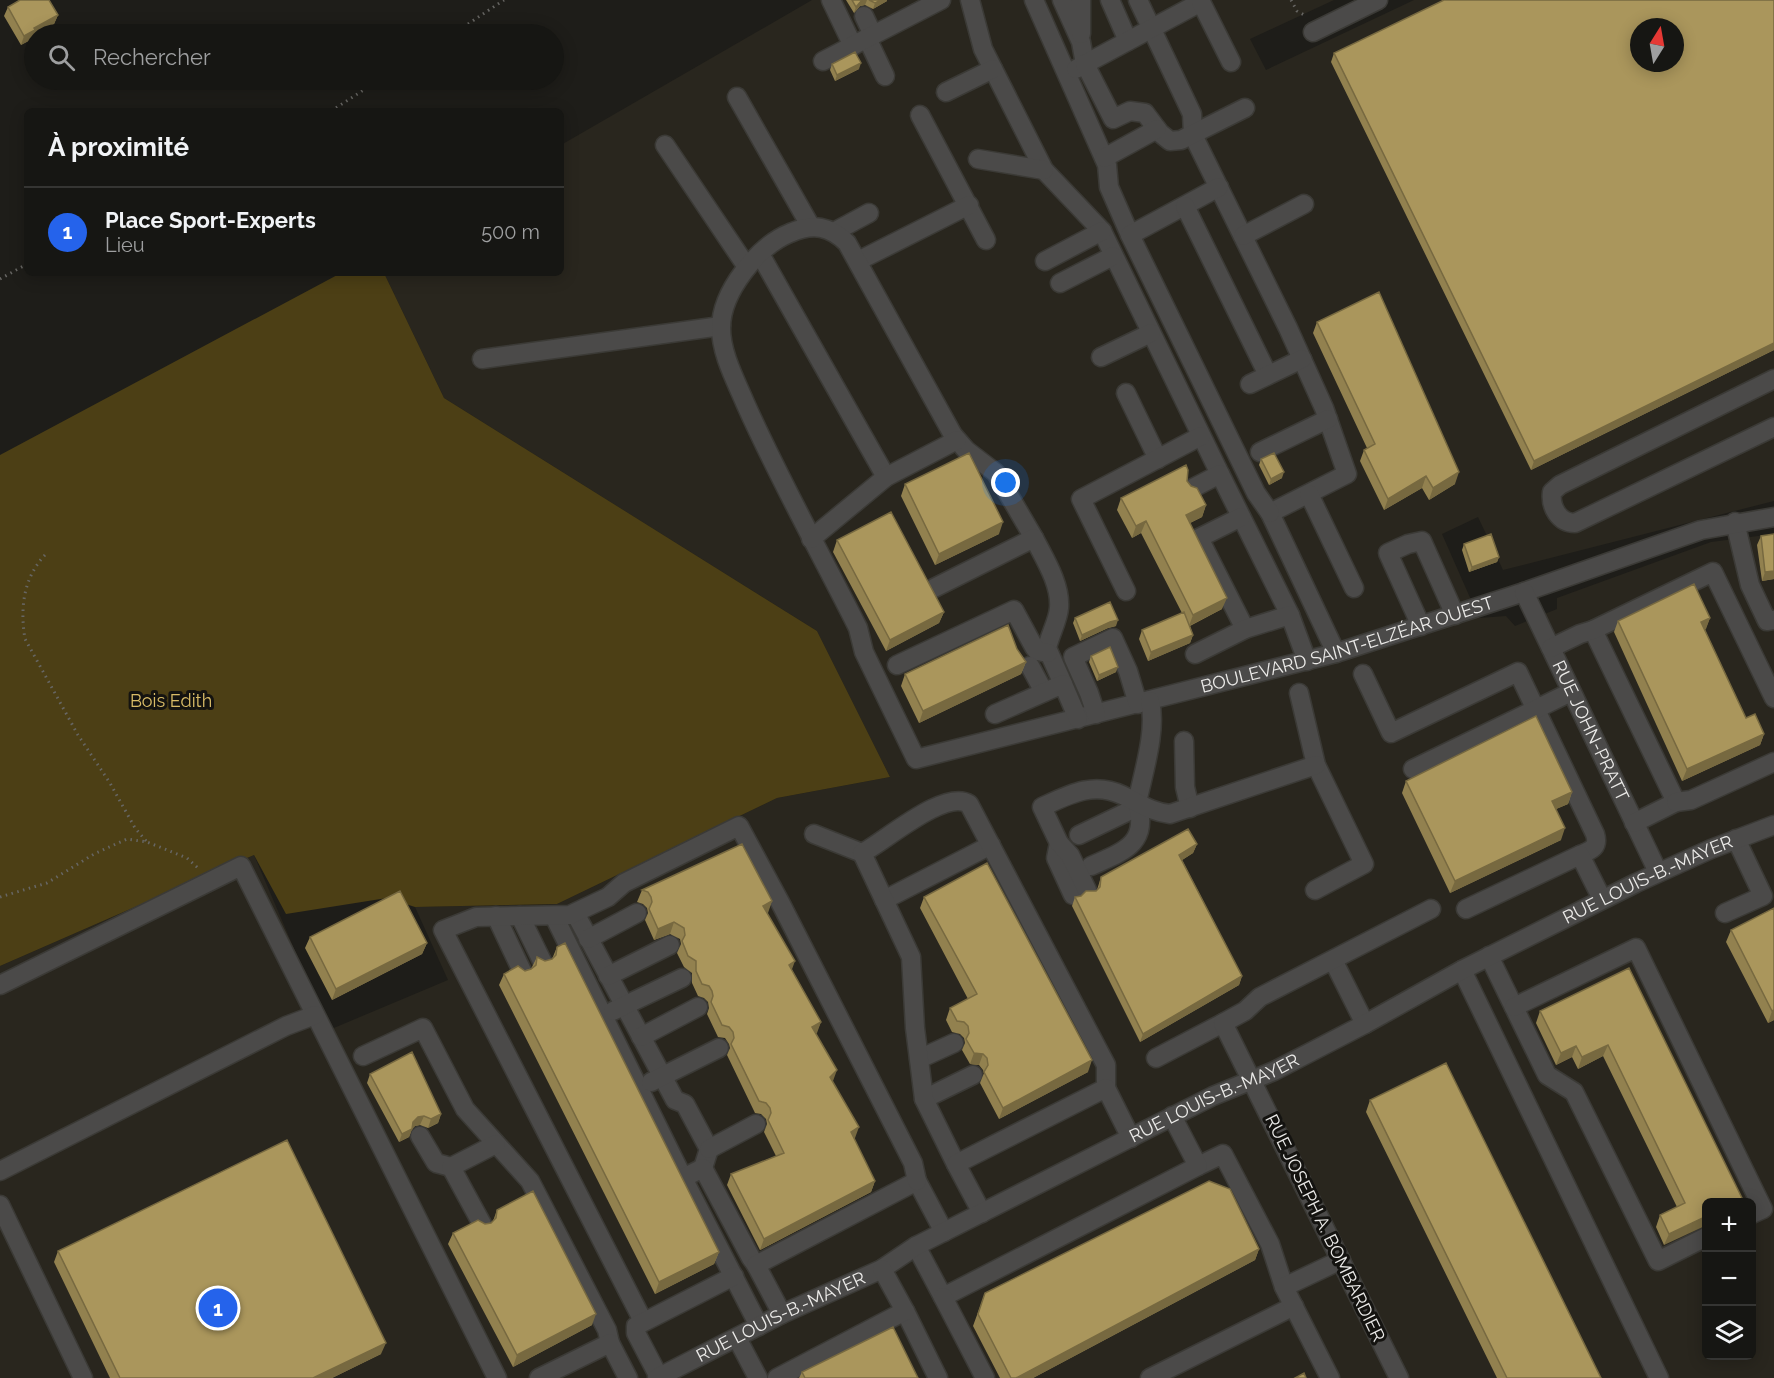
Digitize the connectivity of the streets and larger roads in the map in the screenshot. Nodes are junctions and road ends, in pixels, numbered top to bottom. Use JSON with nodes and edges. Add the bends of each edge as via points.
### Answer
{"nodes":[{"id":1,"x":831,"y":0,"type":"edge"},
{"id":2,"x":940,"y":0,"type":"edge"},
{"id":3,"x":970,"y":0,"type":"edge"},
{"id":4,"x":1034,"y":0,"type":"edge"},
{"id":5,"x":1062,"y":0,"type":"edge"},
{"id":6,"x":1081,"y":0,"type":"edge"},
{"id":7,"x":1110,"y":0,"type":"edge"},
{"id":8,"x":1138,"y":0,"type":"edge"},
{"id":9,"x":1150,"y":0,"type":"edge"},
{"id":10,"x":1378,"y":0,"type":"edge"},
{"id":11,"x":1201,"y":1,"type":"edge"},
{"id":12,"x":1310,"y":24,"type":"road end"},
{"id":13,"x":1151,"y":28,"type":"junction"},
{"id":14,"x":871,"y":29,"type":"junction"},
{"id":15,"x":1128,"y":41,"type":"junction"},
{"id":16,"x":1081,"y":42,"type":"junction"},
{"id":17,"x":823,"y":61,"type":"dead end"},
{"id":18,"x":1231,"y":62,"type":"dead end"},
{"id":19,"x":1085,"y":64,"type":"junction"},
{"id":20,"x":993,"y":69,"type":"junction"},
{"id":21,"x":1066,"y":74,"type":"junction"},
{"id":22,"x":885,"y":76,"type":"dead end"},
{"id":23,"x":946,"y":92,"type":"dead end"},
{"id":24,"x":737,"y":97,"type":"dead end"},
{"id":25,"x":1245,"y":108,"type":"dead end"},
{"id":26,"x":920,"y":115,"type":"dead end"},
{"id":27,"x":1113,"y":119,"type":"junction"},
{"id":28,"x":1157,"y":129,"type":"junction"},
{"id":29,"x":1092,"y":131,"type":"junction"},
{"id":30,"x":1193,"y":135,"type":"junction"},
{"id":31,"x":665,"y":145,"type":"dead end"},
{"id":32,"x":1104,"y":158,"type":"junction"},
{"id":33,"x":978,"y":159,"type":"dead end"},
{"id":34,"x":1044,"y":170,"type":"junction"},
{"id":35,"x":1219,"y":187,"type":"junction"},
{"id":36,"x":1304,"y":204,"type":"dead end"},
{"id":37,"x":969,"y":205,"type":"junction"},
{"id":38,"x":1185,"y":206,"type":"junction"},
{"id":39,"x":869,"y":213,"type":"dead end"},
{"id":40,"x":811,"y":227,"type":"junction"},
{"id":41,"x":1102,"y":231,"type":"junction"},
{"id":42,"x":834,"y":232,"type":"junction"},
{"id":43,"x":1131,"y":235,"type":"junction"},
{"id":44,"x":1243,"y":236,"type":"junction"},
{"id":45,"x":986,"y":240,"type":"dead end"},
{"id":46,"x":1113,"y":255,"type":"junction"},
{"id":47,"x":754,"y":260,"type":"junction"},
{"id":48,"x":858,"y":261,"type":"junction"},
{"id":49,"x":1045,"y":261,"type":"dead end"},
{"id":50,"x":1060,"y":283,"type":"dead end"},
{"id":51,"x":721,"y":326,"type":"junction"},
{"id":52,"x":1151,"y":333,"type":"junction"},
{"id":53,"x":1101,"y":357,"type":"dead end"},
{"id":54,"x":482,"y":359,"type":"dead end"},
{"id":55,"x":1302,"y":359,"type":"junction"},
{"id":56,"x":1268,"y":375,"type":"junction"},
{"id":57,"x":1774,"y":379,"type":"edge"},
{"id":58,"x":1250,"y":384,"type":"dead end"},
{"id":59,"x":1126,"y":393,"type":"dead end"},
{"id":60,"x":1328,"y":419,"type":"junction"},
{"id":61,"x":1774,"y":427,"type":"edge"},
{"id":62,"x":1201,"y":436,"type":"junction"},
{"id":63,"x":957,"y":440,"type":"junction"},
{"id":64,"x":1260,"y":452,"type":"dead end"},
{"id":65,"x":1158,"y":459,"type":"junction"},
{"id":66,"x":1220,"y":474,"type":"junction"},
{"id":67,"x":886,"y":477,"type":"junction"},
{"id":68,"x":1193,"y":488,"type":"edge"},
{"id":69,"x":1310,"y":494,"type":"junction"},
{"id":70,"x":1270,"y":513,"type":"junction"},
{"id":71,"x":1241,"y":517,"type":"junction"},
{"id":72,"x":1774,"y":517,"type":"edge"},
{"id":73,"x":1735,"y":522,"type":"junction"},
{"id":74,"x":1034,"y":538,"type":"junction"},
{"id":75,"x":815,"y":546,"type":"junction"},
{"id":76,"x":934,"y":588,"type":"edge"},
{"id":77,"x":1354,"y":588,"type":"dead end"},
{"id":78,"x":1126,"y":591,"type":"dead end"},
{"id":79,"x":1524,"y":592,"type":"junction"},
{"id":80,"x":1290,"y":615,"type":"junction"},
{"id":81,"x":1455,"y":615,"type":"junction"},
{"id":82,"x":1774,"y":620,"type":"edge"},
{"id":83,"x":1421,"y":626,"type":"junction"},
{"id":84,"x":1245,"y":628,"type":"junction"},
{"id":85,"x":1593,"y":630,"type":"junction"},
{"id":86,"x":1551,"y":648,"type":"junction"},
{"id":87,"x":1048,"y":653,"type":"junction"},
{"id":88,"x":1336,"y":653,"type":"junction"},
{"id":89,"x":1195,"y":654,"type":"dead end"},
{"id":90,"x":1307,"y":661,"type":"junction"},
{"id":91,"x":897,"y":664,"type":"dead end"},
{"id":92,"x":1030,"y":666,"type":"dead end"},
{"id":93,"x":1363,"y":674,"type":"dead end"},
{"id":94,"x":1063,"y":684,"type":"junction"},
{"id":95,"x":1044,"y":692,"type":"junction"},
{"id":96,"x":1571,"y":692,"type":"junction"},
{"id":97,"x":1299,"y":693,"type":"dead end"},
{"id":98,"x":1774,"y":698,"type":"edge"},
{"id":99,"x":1144,"y":703,"type":"junction"},
{"id":100,"x":1536,"y":709,"type":"junction"},
{"id":101,"x":995,"y":714,"type":"dead end"},
{"id":102,"x":1096,"y":714,"type":"junction"},
{"id":103,"x":1078,"y":719,"type":"junction"},
{"id":104,"x":1184,"y":741,"type":"dead end"},
{"id":105,"x":1774,"y":762,"type":"edge"},
{"id":106,"x":1316,"y":765,"type":"junction"},
{"id":107,"x":1413,"y":769,"type":"dead end"},
{"id":108,"x":1677,"y":802,"type":"junction"},
{"id":109,"x":1137,"y":803,"type":"junction"},
{"id":110,"x":1190,"y":808,"type":"junction"},
{"id":111,"x":1634,"y":823,"type":"junction"},
{"id":112,"x":1774,"y":825,"type":"edge"},
{"id":113,"x":814,"y":834,"type":"dead end"},
{"id":114,"x":1079,"y":835,"type":"dead end"},
{"id":115,"x":1736,"y":839,"type":"junction"},
{"id":116,"x":992,"y":845,"type":"junction"},
{"id":117,"x":862,"y":854,"type":"junction"},
{"id":118,"x":1580,"y":855,"type":"junction"},
{"id":119,"x":1091,"y":866,"type":"dead end"},
{"id":120,"x":1658,"y":872,"type":"junction"},
{"id":121,"x":1315,"y":890,"type":"dead end"},
{"id":122,"x":1080,"y":892,"type":"dead end"},
{"id":123,"x":1769,"y":894,"type":"edge"},
{"id":124,"x":884,"y":900,"type":"junction"},
{"id":125,"x":1602,"y":900,"type":"junction"},
{"id":126,"x":1431,"y":909,"type":"dead end"},
{"id":127,"x":1466,"y":909,"type":"dead end"},
{"id":128,"x":575,"y":913,"type":"junction"},
{"id":129,"x":637,"y":913,"type":"dead end"},
{"id":130,"x":1725,"y":913,"type":"dead end"},
{"id":131,"x":496,"y":916,"type":"junction"},
{"id":132,"x":520,"y":916,"type":"junction"},
{"id":133,"x":554,"y":916,"type":"junction"},
{"id":134,"x":588,"y":939,"type":"junction"},
{"id":135,"x":670,"y":945,"type":"dead end"},
{"id":136,"x":1490,"y":956,"type":"junction"},
{"id":137,"x":1333,"y":960,"type":"junction"},
{"id":138,"x":542,"y":961,"type":"edge"},
{"id":139,"x":1462,"y":970,"type":"junction"},
{"id":140,"x":522,"y":971,"type":"edge"},
{"id":141,"x":608,"y":976,"type":"junction"},
{"id":142,"x":682,"y":978,"type":"dead end"},
{"id":143,"x":0,"y":985,"type":"edge"},
{"id":144,"x":624,"y":1006,"type":"junction"},
{"id":145,"x":698,"y":1007,"type":"dead end"},
{"id":146,"x":1514,"y":1007,"type":"junction"},
{"id":147,"x":315,"y":1015,"type":"junction"},
{"id":148,"x":604,"y":1016,"type":"junction"},
{"id":149,"x":1223,"y":1023,"type":"junction"},
{"id":150,"x":1365,"y":1024,"type":"junction"},
{"id":151,"x":641,"y":1037,"type":"junction"},
{"id":152,"x":954,"y":1043,"type":"dead end"},
{"id":153,"x":719,"y":1048,"type":"dead end"},
{"id":154,"x":363,"y":1056,"type":"dead end"},
{"id":155,"x":1156,"y":1058,"type":"dead end"},
{"id":156,"x":919,"y":1059,"type":"junction"},
{"id":157,"x":662,"y":1077,"type":"junction"},
{"id":158,"x":1252,"y":1079,"type":"junction"},
{"id":159,"x":974,"y":1081,"type":"dead end"},
{"id":160,"x":639,"y":1088,"type":"junction"},
{"id":161,"x":1106,"y":1088,"type":"junction"},
{"id":162,"x":927,"y":1104,"type":"junction"},
{"id":163,"x":1172,"y":1116,"type":"junction"},
{"id":164,"x":756,"y":1124,"type":"dead end"},
{"id":165,"x":420,"y":1136,"type":"dead end"},
{"id":166,"x":1131,"y":1138,"type":"junction"},
{"id":167,"x":496,"y":1144,"type":"junction"},
{"id":168,"x":709,"y":1149,"type":"junction"},
{"id":169,"x":956,"y":1164,"type":"junction"},
{"id":170,"x":1198,"y":1166,"type":"junction"},
{"id":171,"x":451,"y":1167,"type":"junction"},
{"id":172,"x":703,"y":1168,"type":"junction"},
{"id":173,"x":0,"y":1171,"type":"edge"},
{"id":174,"x":683,"y":1178,"type":"junction"},
{"id":175,"x":917,"y":1181,"type":"junction"},
{"id":176,"x":0,"y":1205,"type":"edge"},
{"id":177,"x":1756,"y":1212,"type":"edge"},
{"id":178,"x":982,"y":1213,"type":"junction"},
{"id":179,"x":482,"y":1224,"type":"edge"},
{"id":180,"x":944,"y":1232,"type":"junction"},
{"id":181,"x":1702,"y":1240,"type":"edge"},
{"id":182,"x":916,"y":1246,"type":"junction"},
{"id":183,"x":1341,"y":1260,"type":"junction"},
{"id":184,"x":756,"y":1265,"type":"junction"},
{"id":185,"x":882,"y":1269,"type":"junction"},
{"id":186,"x":734,"y":1276,"type":"junction"},
{"id":187,"x":1284,"y":1287,"type":"junction"},
{"id":188,"x":942,"y":1297,"type":"junction"},
{"id":189,"x":1294,"y":1306,"type":"junction"},
{"id":190,"x":905,"y":1311,"type":"junction"},
{"id":191,"x":782,"y":1314,"type":"junction"},
{"id":192,"x":643,"y":1321,"type":"junction"},
{"id":193,"x":759,"y":1326,"type":"junction"},
{"id":194,"x":737,"y":1338,"type":"junction"},
{"id":195,"x":610,"y":1343,"type":"junction"},
{"id":196,"x":83,"y":1378,"type":"edge"},
{"id":197,"x":497,"y":1378,"type":"edge"},
{"id":198,"x":539,"y":1378,"type":"edge"},
{"id":199,"x":628,"y":1378,"type":"edge"},
{"id":200,"x":658,"y":1378,"type":"edge"},
{"id":201,"x":758,"y":1378,"type":"edge"},
{"id":202,"x":777,"y":1378,"type":"edge"},
{"id":203,"x":938,"y":1378,"type":"edge"},
{"id":204,"x":985,"y":1378,"type":"edge"},
{"id":205,"x":1150,"y":1378,"type":"edge"},
{"id":206,"x":1330,"y":1378,"type":"edge"},
{"id":207,"x":1399,"y":1378,"type":"edge"},
{"id":208,"x":1659,"y":1378,"type":"edge"}],
"edges":[{"from":1,"to":14,"type":"street"},
{"from":2,"to":14,"type":"street"},
{"from":3,"to":20,"type":"street","via":[[983,49]]},
{"from":4,"to":21,"type":"street"},
{"from":5,"to":16,"type":"street"},
{"from":6,"to":16,"type":"street"},
{"from":7,"to":15,"type":"street"},
{"from":8,"to":13,"type":"street"},
{"from":9,"to":13,"type":"street"},
{"from":10,"to":12,"type":"street"},
{"from":11,"to":13,"type":"street"},
{"from":11,"to":18,"type":"street"},
{"from":13,"to":15,"type":"street"},
{"from":13,"to":30,"type":"street","via":[[1192,114]]},
{"from":14,"to":17,"type":"street"},
{"from":14,"to":22,"type":"street"},
{"from":15,"to":19,"type":"street"},
{"from":16,"to":19,"type":"street"},
{"from":19,"to":21,"type":"street"},
{"from":19,"to":27,"type":"street"},
{"from":20,"to":23,"type":"street"},
{"from":20,"to":34,"type":"street"},
{"from":21,"to":29,"type":"street"},
{"from":24,"to":40,"type":"street"},
{"from":25,"to":30,"type":"street"},
{"from":26,"to":37,"type":"street"},
{"from":27,"to":28,"type":"street","via":[[1137,111],[1145,114]]},
{"from":27,"to":29,"type":"street"},
{"from":28,"to":30,"type":"street","via":[[1170,141]]},
{"from":28,"to":32,"type":"street"},
{"from":29,"to":32,"type":"street"},
{"from":30,"to":35,"type":"street"},
{"from":31,"to":47,"type":"street"},
{"from":32,"to":43,"type":"street","via":[[1109,187]]},
{"from":33,"to":34,"type":"street"},
{"from":34,"to":41,"type":"street"},
{"from":35,"to":38,"type":"street"},
{"from":35,"to":44,"type":"street"},
{"from":36,"to":44,"type":"street"},
{"from":37,"to":45,"type":"street"},
{"from":37,"to":48,"type":"street"},
{"from":38,"to":43,"type":"street"},
{"from":38,"to":56,"type":"street"},
{"from":39,"to":42,"type":"street"},
{"from":40,"to":42,"type":"street"},
{"from":40,"to":47,"type":"street","via":[[787,234]]},
{"from":41,"to":46,"type":"street"},
{"from":41,"to":49,"type":"street"},
{"from":42,"to":48,"type":"street","via":[[847,243]]},
{"from":43,"to":70,"type":"street","via":[[1256,493]]},
{"from":44,"to":55,"type":"street"},
{"from":46,"to":50,"type":"street"},
{"from":46,"to":52,"type":"street"},
{"from":47,"to":51,"type":"street","via":[[728,296]]},
{"from":47,"to":67,"type":"street"},
{"from":48,"to":63,"type":"street"},
{"from":51,"to":54,"type":"street"},
{"from":51,"to":75,"type":"street","via":[[724,350],[762,442]]},
{"from":52,"to":53,"type":"street"},
{"from":52,"to":62,"type":"street"},
{"from":55,"to":56,"type":"street"},
{"from":55,"to":60,"type":"street"},
{"from":56,"to":58,"type":"street"},
{"from":57,"to":61,"type":"street","via":[[1560,484],[1552,492],[1553,505],[1561,519],[1575,523]]},
{"from":59,"to":65,"type":"street"},
{"from":60,"to":64,"type":"street"},
{"from":60,"to":69,"type":"street","via":[[1347,474]]},
{"from":62,"to":65,"type":"street"},
{"from":62,"to":66,"type":"street"},
{"from":63,"to":67,"type":"street"},
{"from":63,"to":74,"type":"street","via":[[996,473]]},
{"from":65,"to":78,"type":"street","via":[[1081,499]]},
{"from":66,"to":68,"type":"street"},
{"from":66,"to":71,"type":"street"},
{"from":67,"to":75,"type":"street"},
{"from":69,"to":70,"type":"street"},
{"from":69,"to":77,"type":"street"},
{"from":70,"to":88,"type":"street"},
{"from":71,"to":80,"type":"street"},
{"from":71,"to":84,"type":"street","via":[[1199,538]]},
{"from":72,"to":73,"type":"street","name":"BOULEVARD SAINT-ELZÉAR OUEST"},
{"from":73,"to":79,"type":"street","name":"BOULEVARD SAINT-ELZÉAR OUEST","via":[[1689,534]]},
{"from":73,"to":82,"type":"street","via":[[1755,597],[1767,621]]},
{"from":74,"to":76,"type":"street"},
{"from":74,"to":87,"type":"street","via":[[1059,597]]},
{"from":75,"to":103,"type":"street","name":"BOULEVARD SAINT-ELZÉAR OUEST","via":[[858,628],[864,652],[916,759]]},
{"from":79,"to":81,"type":"street","name":"BOULEVARD SAINT-ELZÉAR OUEST"},
{"from":79,"to":86,"type":"street","name":"RUE JOHN-PRATT"},
{"from":80,"to":84,"type":"street"},
{"from":80,"to":90,"type":"street"},
{"from":81,"to":83,"type":"street","name":"BOULEVARD SAINT-ELZÉAR OUEST"},
{"from":81,"to":83,"type":"street","via":[[1422,541],[1408,543],[1388,553]]},
{"from":83,"to":88,"type":"street","name":"BOULEVARD SAINT-ELZÉAR OUEST"},
{"from":84,"to":89,"type":"street"},
{"from":85,"to":86,"type":"street"},
{"from":85,"to":98,"type":"street","via":[[1713,572]]},
{"from":85,"to":108,"type":"street"},
{"from":86,"to":96,"type":"street","name":"RUE JOHN-PRATT"},
{"from":87,"to":91,"type":"street","via":[[1037,651],[1014,610]]},
{"from":87,"to":94,"type":"street"},
{"from":88,"to":90,"type":"street","name":"BOULEVARD SAINT-ELZÉAR OUEST"},
{"from":90,"to":99,"type":"street","name":"BOULEVARD SAINT-ELZÉAR OUEST"},
{"from":92,"to":95,"type":"street"},
{"from":93,"to":100,"type":"street","via":[[1391,732],[1518,672]]},
{"from":94,"to":95,"type":"street"},
{"from":94,"to":103,"type":"street"},
{"from":95,"to":101,"type":"street"},
{"from":96,"to":100,"type":"street"},
{"from":96,"to":111,"type":"street","name":"RUE JOHN-PRATT"},
{"from":97,"to":106,"type":"street"},
{"from":99,"to":102,"type":"street","name":"BOULEVARD SAINT-ELZÉAR OUEST"},
{"from":99,"to":102,"type":"street","via":[[1113,638],[1073,657]]},
{"from":99,"to":109,"type":"street","via":[[1152,713],[1151,734]]},
{"from":100,"to":107,"type":"street"},
{"from":100,"to":118,"type":"street","via":[[1595,834],[1595,848]]},
{"from":102,"to":103,"type":"street","name":"BOULEVARD SAINT-ELZÉAR OUEST"},
{"from":104,"to":110,"type":"street","via":[[1185,787]]},
{"from":105,"to":108,"type":"street","via":[[1691,800]]},
{"from":106,"to":110,"type":"street"},
{"from":106,"to":121,"type":"street","via":[[1364,864]]},
{"from":108,"to":111,"type":"street"},
{"from":109,"to":110,"type":"street","via":[[1154,812],[1170,814]]},
{"from":109,"to":114,"type":"street","via":[[1129,811]]},
{"from":109,"to":119,"type":"street","via":[[1141,816],[1132,845]]},
{"from":109,"to":122,"type":"street","via":[[1106,789],[1088,789],[1042,807],[1059,843],[1070,855]]},
{"from":111,"to":120,"type":"street","name":"RUE JOHN-PRATT"},
{"from":112,"to":115,"type":"street","name":"RUE LOUIS-B.-MAYER"},
{"from":113,"to":117,"type":"street"},
{"from":115,"to":120,"type":"street","name":"RUE LOUIS-B.-MAYER"},
{"from":115,"to":123,"type":"street"},
{"from":116,"to":117,"type":"street","via":[[969,804],[962,801],[911,820]]},
{"from":116,"to":124,"type":"street"},
{"from":116,"to":161,"type":"street","via":[[1106,1065]]},
{"from":117,"to":124,"type":"street"},
{"from":118,"to":125,"type":"street"},
{"from":118,"to":127,"type":"street"},
{"from":120,"to":125,"type":"street","name":"RUE LOUIS-B.-MAYER"},
{"from":123,"to":130,"type":"street"},
{"from":124,"to":156,"type":"street","via":[[911,957]]},
{"from":125,"to":136,"type":"street","name":"RUE LOUIS-B.-MAYER"},
{"from":126,"to":137,"type":"street"},
{"from":128,"to":133,"type":"street"},
{"from":128,"to":134,"type":"street"},
{"from":128,"to":175,"type":"street","via":[[608,897],[624,883],[739,826],[913,1163]]},
{"from":129,"to":134,"type":"street"},
{"from":131,"to":132,"type":"street"},
{"from":131,"to":140,"type":"street"},
{"from":131,"to":192,"type":"street","via":[[476,917],[443,930]]},
{"from":132,"to":133,"type":"street"},
{"from":132,"to":138,"type":"street"},
{"from":133,"to":148,"type":"street"},
{"from":134,"to":141,"type":"street"},
{"from":135,"to":141,"type":"street"},
{"from":136,"to":139,"type":"street","name":"RUE LOUIS-B.-MAYER"},
{"from":136,"to":146,"type":"street"},
{"from":137,"to":149,"type":"street","via":[[1260,997]]},
{"from":137,"to":150,"type":"street"},
{"from":139,"to":150,"type":"street","name":"RUE LOUIS-B.-MAYER"},
{"from":139,"to":208,"type":"street"},
{"from":141,"to":144,"type":"street"},
{"from":142,"to":144,"type":"street"},
{"from":143,"to":147,"type":"street","via":[[242,867]]},
{"from":144,"to":148,"type":"street"},
{"from":144,"to":151,"type":"street"},
{"from":145,"to":151,"type":"street"},
{"from":146,"to":177,"type":"street","via":[[1636,948],[1763,1209]]},
{"from":146,"to":181,"type":"street","via":[[1547,1075],[1574,1092],[1658,1261]]},
{"from":147,"to":173,"type":"street","via":[[286,1026]]},
{"from":147,"to":197,"type":"street"},
{"from":148,"to":160,"type":"street"},
{"from":149,"to":155,"type":"street"},
{"from":149,"to":158,"type":"street","name":"RUE JOSEPH A. BOMBARDIER"},
{"from":150,"to":158,"type":"street","name":"RUE LOUIS-B.-MAYER"},
{"from":151,"to":157,"type":"street"},
{"from":152,"to":156,"type":"street"},
{"from":153,"to":157,"type":"street"},
{"from":154,"to":167,"type":"street","via":[[423,1028],[465,1109]]},
{"from":156,"to":162,"type":"street"},
{"from":157,"to":160,"type":"street"},
{"from":157,"to":168,"type":"street","via":[[675,1100],[685,1104]]},
{"from":158,"to":163,"type":"street","name":"RUE LOUIS-B.-MAYER"},
{"from":158,"to":183,"type":"street","name":"RUE JOSEPH A. BOMBARDIER"},
{"from":159,"to":162,"type":"street"},
{"from":160,"to":174,"type":"street"},
{"from":161,"to":166,"type":"street"},
{"from":161,"to":169,"type":"street"},
{"from":162,"to":169,"type":"street"},
{"from":163,"to":166,"type":"street","name":"RUE LOUIS-B.-MAYER"},
{"from":163,"to":170,"type":"street"},
{"from":164,"to":168,"type":"street"},
{"from":165,"to":171,"type":"street","via":[[436,1163]]},
{"from":166,"to":178,"type":"street","name":"RUE LOUIS-B.-MAYER"},
{"from":167,"to":171,"type":"street"},
{"from":167,"to":195,"type":"street","via":[[530,1181],[607,1330]]},
{"from":168,"to":172,"type":"street"},
{"from":169,"to":178,"type":"street"},
{"from":170,"to":187,"type":"street","via":[[1223,1154],[1270,1244]]},
{"from":170,"to":188,"type":"street"},
{"from":171,"to":179,"type":"street"},
{"from":172,"to":174,"type":"street"},
{"from":172,"to":184,"type":"street"},
{"from":174,"to":186,"type":"street"},
{"from":175,"to":180,"type":"street"},
{"from":175,"to":184,"type":"street"},
{"from":176,"to":196,"type":"street"},
{"from":178,"to":180,"type":"street","name":"RUE LOUIS-B.-MAYER"},
{"from":180,"to":182,"type":"street","name":"RUE LOUIS-B.-MAYER"},
{"from":182,"to":185,"type":"street","name":"RUE LOUIS-B.-MAYER"},
{"from":182,"to":188,"type":"street"},
{"from":183,"to":187,"type":"street"},
{"from":183,"to":207,"type":"street","name":"RUE JOSEPH A. BOMBARDIER"},
{"from":184,"to":191,"type":"street"},
{"from":185,"to":190,"type":"street"},
{"from":185,"to":191,"type":"street","name":"RUE LOUIS-B.-MAYER"},
{"from":186,"to":192,"type":"street"},
{"from":186,"to":193,"type":"street"},
{"from":187,"to":189,"type":"street"},
{"from":188,"to":204,"type":"street"},
{"from":189,"to":205,"type":"street"},
{"from":189,"to":206,"type":"street"},
{"from":190,"to":202,"type":"street"},
{"from":190,"to":203,"type":"street"},
{"from":191,"to":193,"type":"street","name":"RUE LOUIS-B.-MAYER"},
{"from":192,"to":200,"type":"street","via":[[636,1326],[636,1333]]},
{"from":193,"to":194,"type":"street","name":"RUE LOUIS-B.-MAYER"},
{"from":194,"to":200,"type":"street","name":"RUE LOUIS-B.-MAYER"},
{"from":194,"to":201,"type":"street"},
{"from":195,"to":198,"type":"street"},
{"from":195,"to":199,"type":"street"}]}
